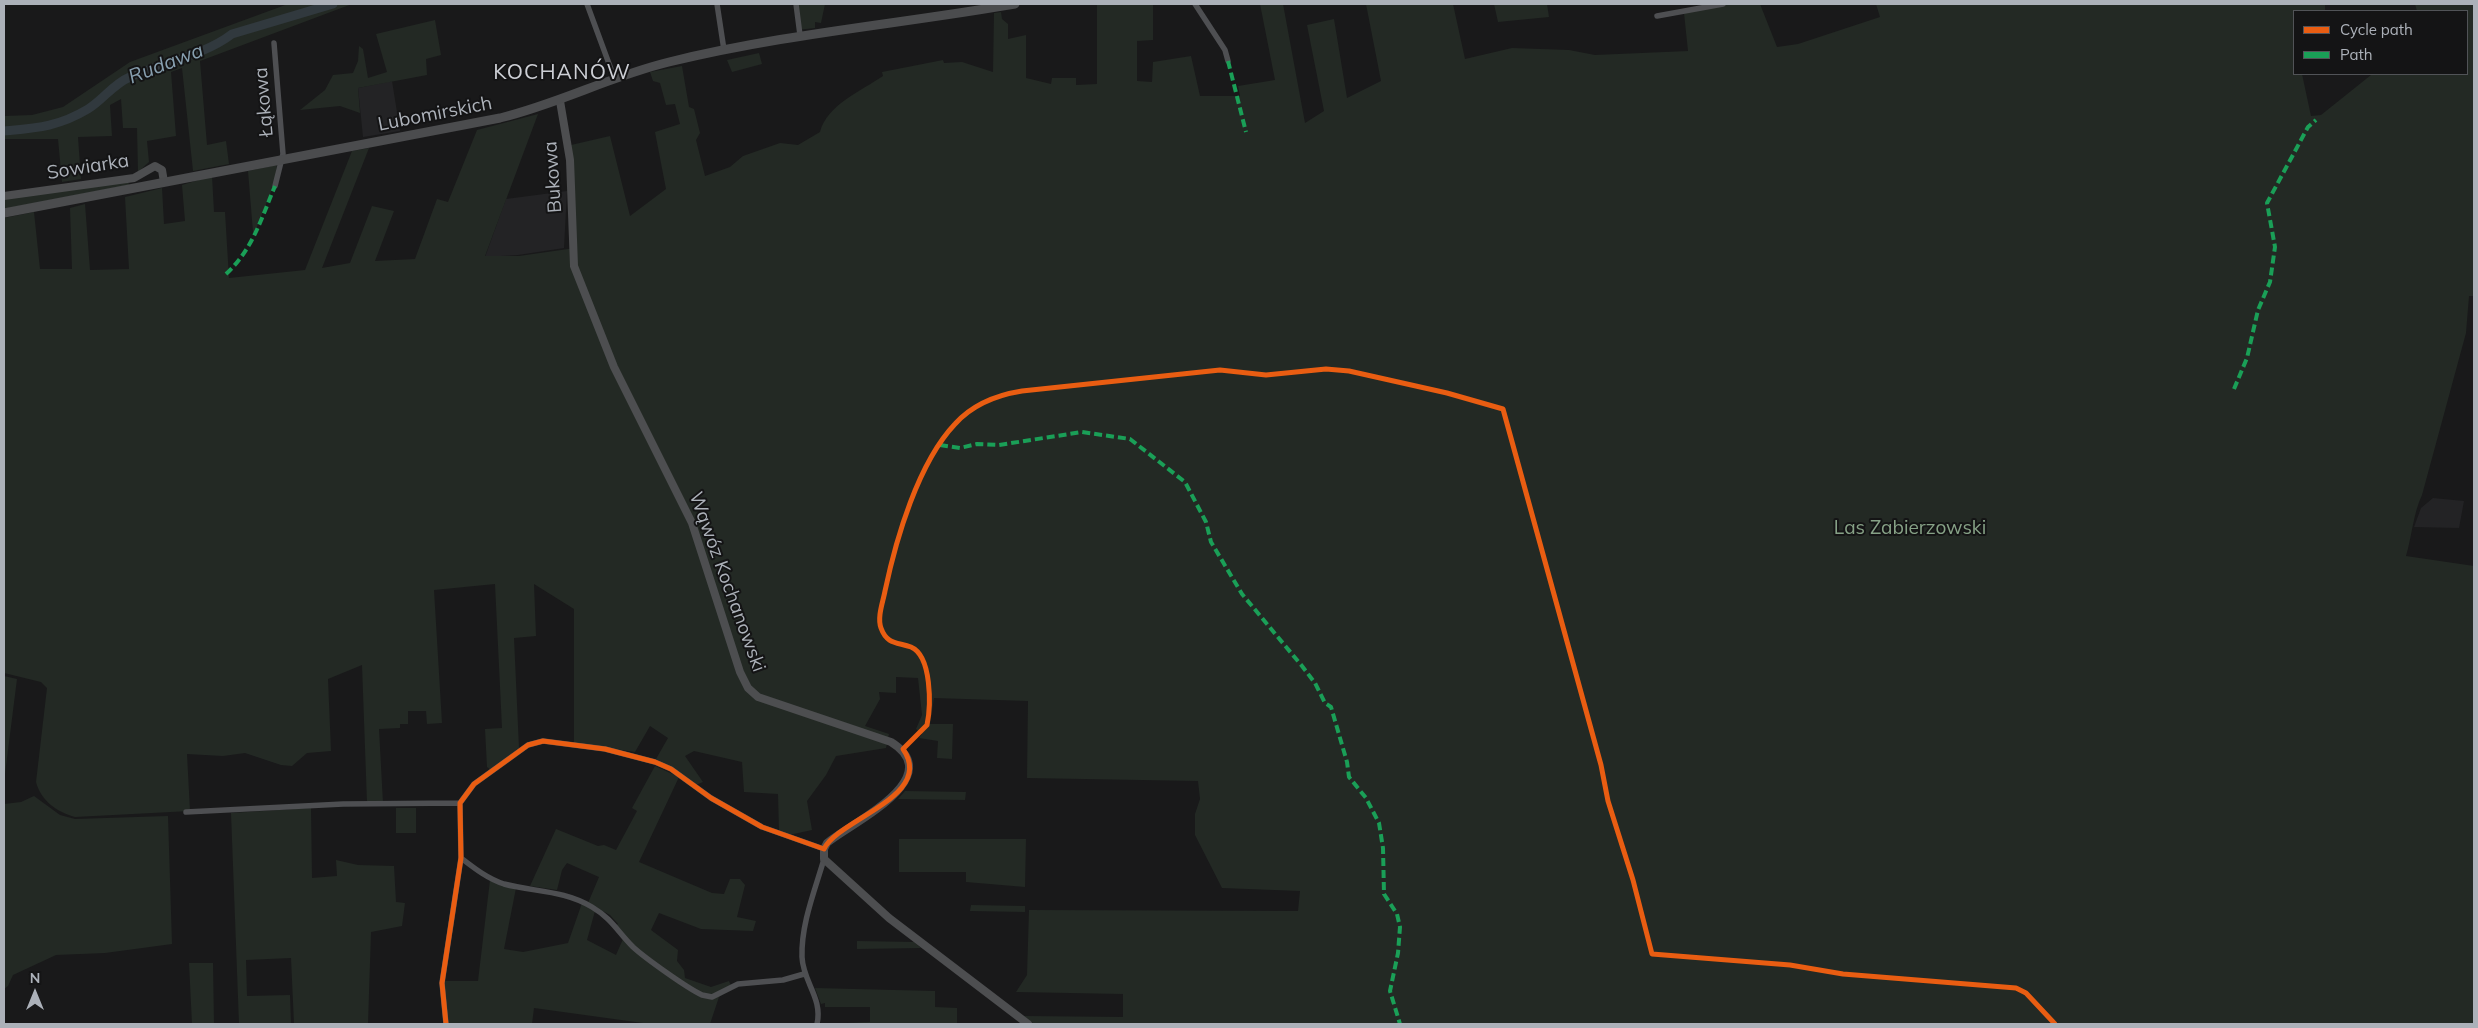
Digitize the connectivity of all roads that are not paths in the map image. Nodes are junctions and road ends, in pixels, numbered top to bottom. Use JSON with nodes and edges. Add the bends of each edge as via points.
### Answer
{"nodes":[{"id":1,"x":587,"y":4,"type":"edge"},
{"id":2,"x":717,"y":4,"type":"edge"},
{"id":3,"x":796,"y":4,"type":"edge"},
{"id":4,"x":1015,"y":4,"type":"edge"},
{"id":5,"x":1195,"y":4,"type":"edge"},
{"id":6,"x":1723,"y":4,"type":"edge"},
{"id":7,"x":974,"y":7,"type":"edge"},
{"id":8,"x":1657,"y":16,"type":"dead end"},
{"id":9,"x":800,"y":35,"type":"junction"},
{"id":10,"x":274,"y":43,"type":"dead end"},
{"id":11,"x":724,"y":50,"type":"junction"},
{"id":12,"x":1228,"y":61,"type":"dead end"},
{"id":13,"x":615,"y":80,"type":"junction"},
{"id":14,"x":560,"y":101,"type":"junction"},
{"id":15,"x":283,"y":159,"type":"junction"},
{"id":16,"x":164,"y":182,"type":"junction"},
{"id":17,"x":275,"y":186,"type":"dead end"},
{"id":18,"x":4,"y":196,"type":"edge"},
{"id":19,"x":4,"y":214,"type":"edge"},
{"id":20,"x":572,"y":252,"type":"joint"},
{"id":21,"x":460,"y":803,"type":"junction"},
{"id":22,"x":186,"y":812,"type":"dead end"},
{"id":23,"x":824,"y":849,"type":"junction"},
{"id":24,"x":461,"y":858,"type":"junction"},
{"id":25,"x":824,"y":858,"type":"junction"},
{"id":26,"x":804,"y":974,"type":"junction"},
{"id":27,"x":446,"y":1024,"type":"edge"},
{"id":28,"x":817,"y":1024,"type":"edge"},
{"id":29,"x":1028,"y":1024,"type":"edge"}],
"edges":[{"from":1,"to":13,"type":"street"},
{"from":2,"to":11,"type":"street"},
{"from":3,"to":9,"type":"street"},
{"from":4,"to":7,"type":"main road","name":"Lubomirskich"},
{"from":5,"to":12,"type":"street"},
{"from":6,"to":8,"type":"street"},
{"from":7,"to":9,"type":"main road","name":"Lubomirskich","via":[[881,26]]},
{"from":9,"to":11,"type":"main road","name":"Lubomirskich"},
{"from":10,"to":15,"type":"street","name":"Łąkowa"},
{"from":11,"to":13,"type":"main road","name":"Lubomirskich","via":[[656,66]]},
{"from":13,"to":14,"type":"main road","name":"Lubomirskich"},
{"from":14,"to":15,"type":"main road","name":"Lubomirskich","via":[[487,121]]},
{"from":14,"to":20,"type":"street","name":"Bukowa","via":[[570,160]]},
{"from":15,"to":16,"type":"main road","name":"Lubomirskich"},
{"from":15,"to":17,"type":"street"},
{"from":16,"to":18,"type":"street","name":"Sowiarka","via":[[162,170],[155,166],[134,178]]},
{"from":16,"to":19,"type":"main road","name":"Lubomirskich"},
{"from":20,"to":23,"type":"street","name":"Wąwóz Kochanowski","via":[[580,283],[614,367],[692,523],[748,688],[758,697],[775,704],[892,742],[902,749],[909,763],[902,787],[831,840]]},
{"from":21,"to":22,"type":"street","via":[[344,804]]},
{"from":21,"to":23,"type":"street","via":[[474,784],[528,744],[543,741],[605,749],[671,769],[735,813],[762,827]]},
{"from":21,"to":24,"type":"street"},
{"from":23,"to":25,"type":"street"},
{"from":24,"to":26,"type":"street","via":[[488,877],[503,883],[562,893],[591,906],[614,923],[645,957],[702,995],[712,996],[738,984],[783,980]]},
{"from":24,"to":27,"type":"street","via":[[442,983]]},
{"from":25,"to":26,"type":"street","via":[[802,937]]},
{"from":25,"to":29,"type":"street","via":[[888,918]]},
{"from":26,"to":28,"type":"street","via":[[819,1008]]}]}
